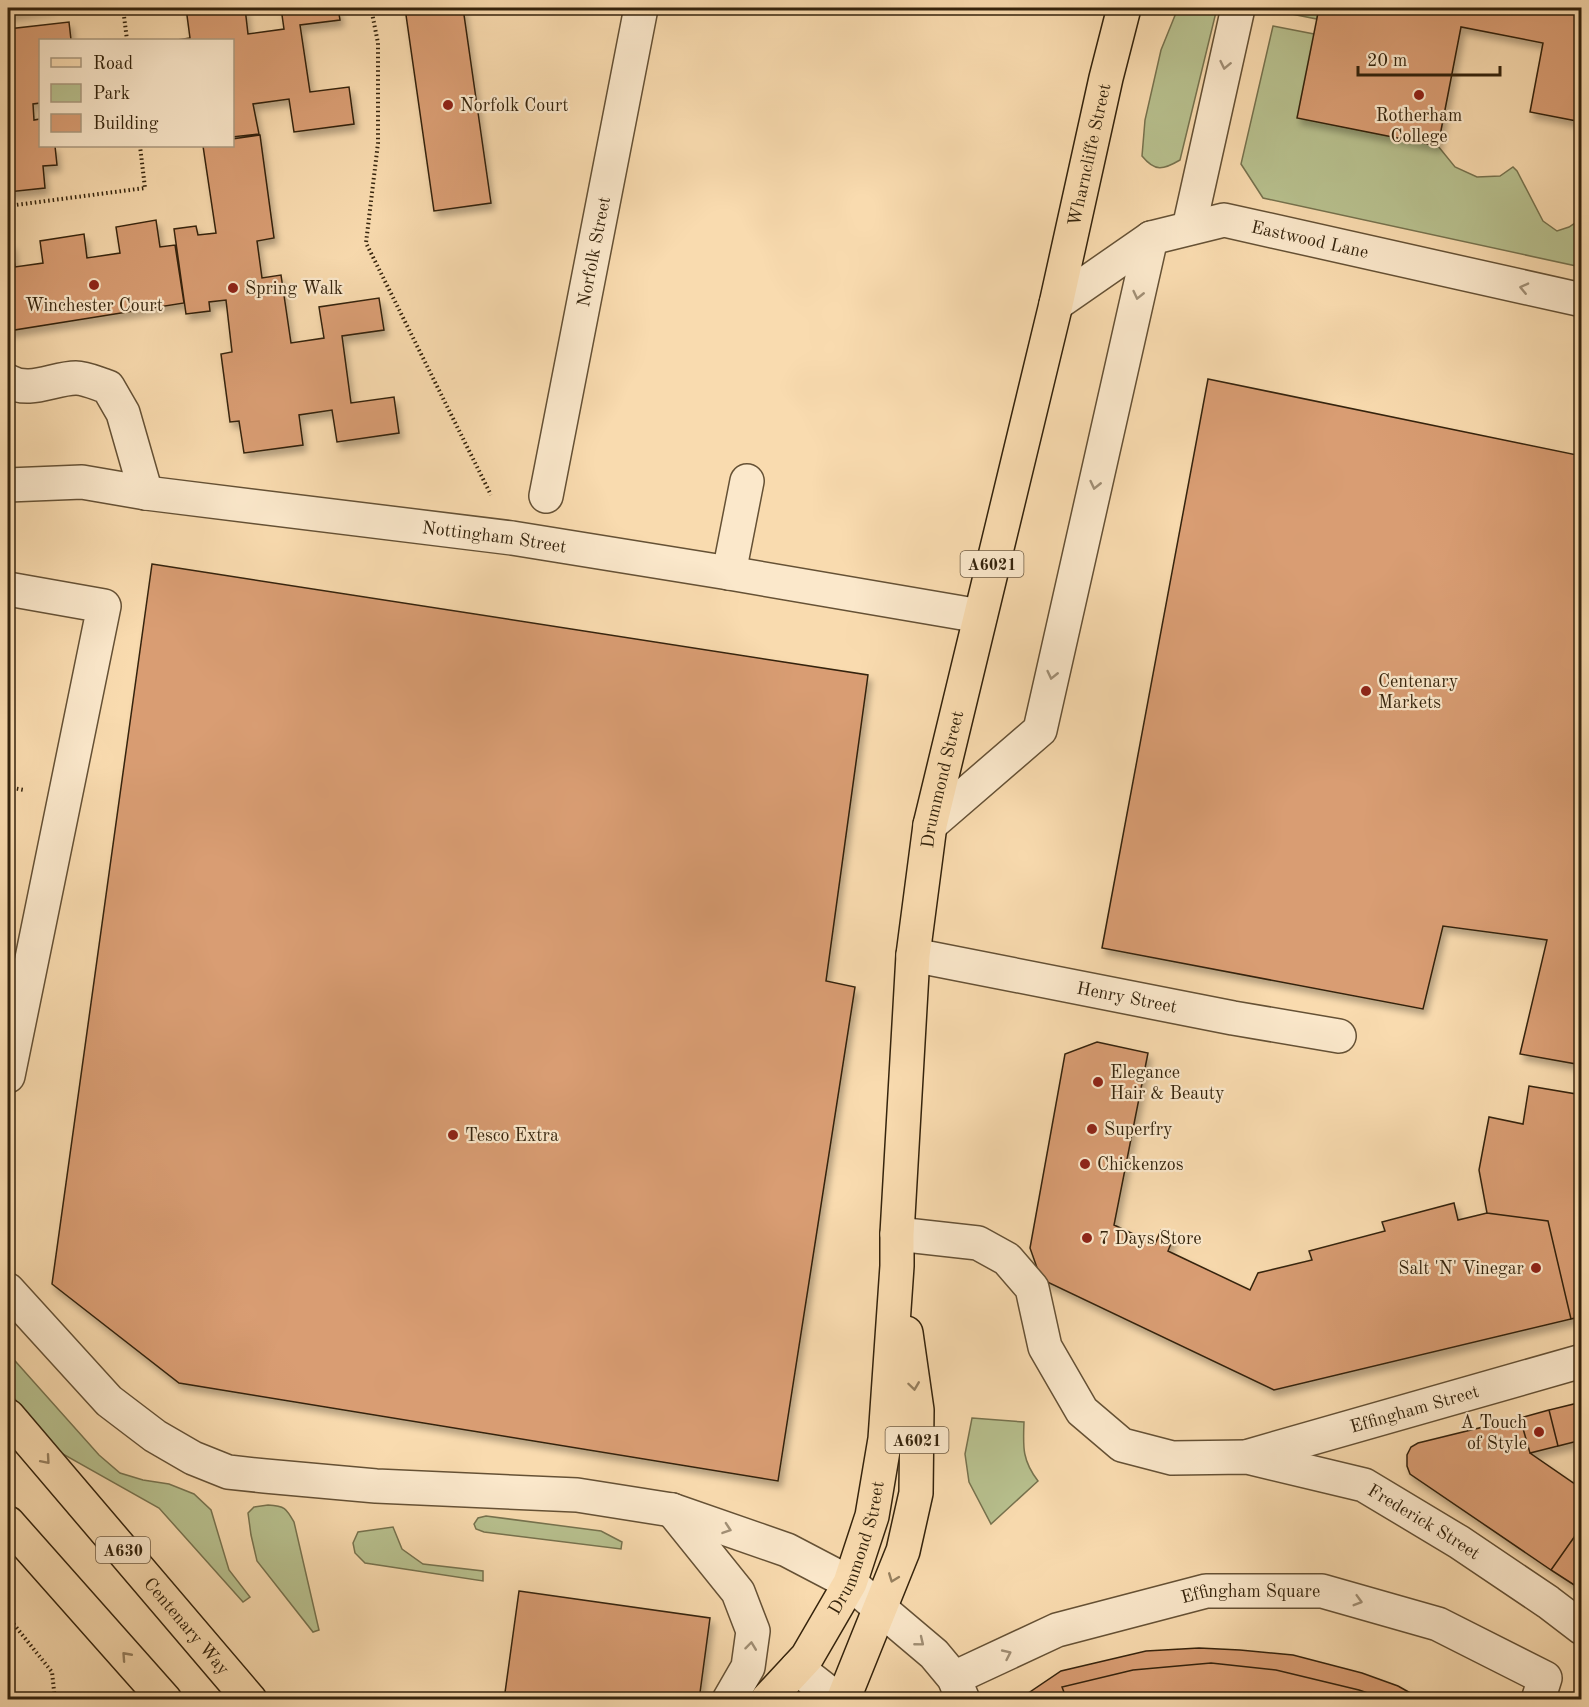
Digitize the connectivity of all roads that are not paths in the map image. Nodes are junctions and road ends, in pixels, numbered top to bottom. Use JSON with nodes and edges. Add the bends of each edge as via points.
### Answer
{"nodes":[{"id":1,"x":641,"y":8,"type":"edge"},
{"id":2,"x":1124,"y":8,"type":"edge"},
{"id":3,"x":1238,"y":8,"type":"edge"},
{"id":4,"x":1189,"y":228,"type":"junction"},
{"id":5,"x":1150,"y":238,"type":"junction"},
{"id":6,"x":1581,"y":300,"type":"edge"},
{"id":7,"x":1056,"y":304,"type":"junction"},
{"id":8,"x":8,"y":381,"type":"edge"},
{"id":9,"x":747,"y":481,"type":"dead end"},
{"id":10,"x":8,"y":485,"type":"edge"},
{"id":11,"x":146,"y":493,"type":"junction"},
{"id":12,"x":546,"y":496,"type":"dead end"},
{"id":13,"x":729,"y":573,"type":"junction"},
{"id":14,"x":8,"y":589,"type":"edge"},
{"id":15,"x":980,"y":616,"type":"junction"},
{"id":16,"x":930,"y":825,"type":"junction"},
{"id":17,"x":913,"y":955,"type":"junction"},
{"id":18,"x":1339,"y":1036,"type":"dead end"},
{"id":19,"x":8,"y":1076,"type":"edge"},
{"id":20,"x":897,"y":1234,"type":"junction"},
{"id":21,"x":897,"y":1266,"type":"junction"},
{"id":22,"x":8,"y":1290,"type":"edge"},
{"id":23,"x":1581,"y":1361,"type":"edge"},
{"id":24,"x":8,"y":1416,"type":"edge"},
{"id":25,"x":1247,"y":1457,"type":"junction"},
{"id":26,"x":672,"y":1510,"type":"junction"},
{"id":27,"x":8,"y":1523,"type":"edge"},
{"id":28,"x":850,"y":1583,"type":"junction"},
{"id":29,"x":881,"y":1610,"type":"junction"},
{"id":30,"x":1581,"y":1628,"type":"edge"},
{"id":31,"x":796,"y":1668,"type":"junction"},
{"id":32,"x":959,"y":1689,"type":"edge"},
{"id":33,"x":1541,"y":1689,"type":"edge"},
{"id":34,"x":247,"y":1695,"type":"edge"},
{"id":35,"x":165,"y":1700,"type":"edge"},
{"id":36,"x":729,"y":1700,"type":"edge"},
{"id":37,"x":767,"y":1700,"type":"edge"},
{"id":38,"x":838,"y":1700,"type":"edge"},
{"id":39,"x":843,"y":1700,"type":"edge"}],
"edges":[{"from":1,"to":12,"type":"street","name":"Norfolk Street"},
{"from":2,"to":7,"type":"main road","name":"Wharncliffe Street","number":"A6021"},
{"from":3,"to":4,"type":"street","one_way":true},
{"from":4,"to":5,"type":"street","name":"Eastwood Lane"},
{"from":6,"to":4,"type":"street","name":"Eastwood Lane","one_way":true,"via":[[1224,220]]},
{"from":5,"to":7,"type":"street","name":"Eastwood Lane"},
{"from":5,"to":16,"type":"street","one_way":true,"via":[[1040,730]]},
{"from":7,"to":15,"type":"main road","name":"Drummond Street","number":"A6021"},
{"from":8,"to":11,"type":"street","via":[[15,386],[76,378],[108,387],[123,413]]},
{"from":9,"to":13,"type":"street"},
{"from":10,"to":11,"type":"street","name":"Nottingham Street","via":[[82,482]]},
{"from":11,"to":13,"type":"street","name":"Nottingham Street","via":[[512,538]]},
{"from":13,"to":15,"type":"street","name":"Nottingham Street"},
{"from":14,"to":19,"type":"street","via":[[104,606]]},
{"from":15,"to":16,"type":"main road","name":"Drummond Street","number":"A6021"},
{"from":16,"to":17,"type":"main road","name":"Drummond Street","number":"A6021"},
{"from":17,"to":18,"type":"street","name":"Henry Street"},
{"from":17,"to":20,"type":"main road","name":"Drummond Street","number":"A6021"},
{"from":20,"to":21,"type":"main road","name":"Drummond Street","number":"A6021"},
{"from":20,"to":25,"type":"street","via":[[978,1243],[1007,1259],[1032,1288],[1045,1347],[1082,1411],[1122,1445],[1172,1458]]},
{"from":21,"to":28,"type":"main road","name":"Drummond Street","number":"A6021","via":[[881,1469],[872,1516]]},
{"from":21,"to":29,"type":"main road","name":"Drummond Street","number":"A6021","one_way":true,"via":[[917,1410],[916,1492],[903,1551]]},
{"from":22,"to":26,"type":"street","via":[[109,1401],[155,1436],[228,1472],[376,1486],[577,1495]]},
{"from":23,"to":25,"type":"street","name":"Effingham Street"},
{"from":24,"to":34,"type":"main road","name":"Centenary Way","number":"A630","one_way":true},
{"from":25,"to":30,"type":"street","name":"Frederick Street","via":[[1364,1485],[1459,1542]]},
{"from":26,"to":28,"type":"street","one_way":true,"via":[[787,1550]]},
{"from":36,"to":26,"type":"street","one_way":true,"via":[[748,1667],[753,1631],[738,1592]]},
{"from":35,"to":27,"type":"main road","one_way":true},
{"from":28,"to":29,"type":"street"},
{"from":28,"to":31,"type":"main road","name":"Drummond Street","number":"A6021","via":[[807,1657]]},
{"from":29,"to":32,"type":"street","one_way":true,"via":[[934,1654]]},
{"from":29,"to":39,"type":"main road","name":"Drummond Street","number":"A6021"},
{"from":31,"to":37,"type":"main road","name":"Drummond Street","number":"A6021"},
{"from":31,"to":38,"type":"street"},
{"from":32,"to":33,"type":"street","name":"Effingham Square","one_way":true,"via":[[1057,1630],[1206,1591],[1322,1590],[1438,1624]]}]}
